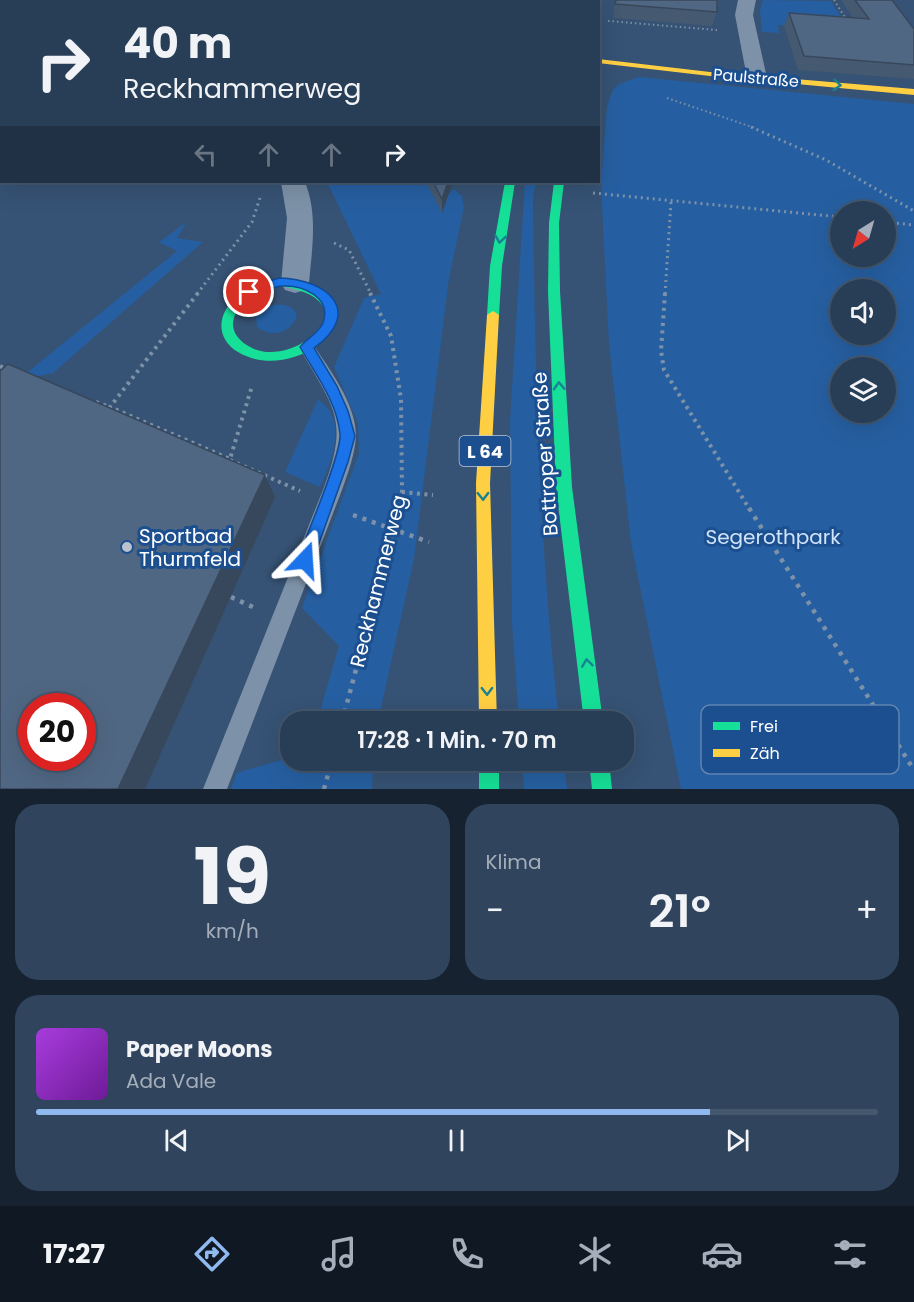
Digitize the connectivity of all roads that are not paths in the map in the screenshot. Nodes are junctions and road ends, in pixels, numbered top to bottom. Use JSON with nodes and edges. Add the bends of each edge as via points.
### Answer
{"nodes":[{"id":1,"x":747,"y":0,"type":"edge"},
{"id":2,"x":600,"y":61,"type":"edge"},
{"id":3,"x":757,"y":78,"type":"junction"},
{"id":4,"x":914,"y":92,"type":"edge"},
{"id":5,"x":293,"y":183,"type":"edge"},
{"id":6,"x":510,"y":183,"type":"edge"},
{"id":7,"x":559,"y":183,"type":"edge"},
{"id":8,"x":295,"y":283,"type":"junction"},
{"id":9,"x":307,"y":347,"type":"junction"},
{"id":10,"x":488,"y":711,"type":"edge"},
{"id":11,"x":593,"y":711,"type":"edge"},
{"id":12,"x":489,"y":771,"type":"edge"},
{"id":13,"x":601,"y":771,"type":"edge"},
{"id":14,"x":215,"y":789,"type":"edge"},
{"id":15,"x":489,"y":789,"type":"edge"},
{"id":16,"x":603,"y":789,"type":"edge"}],
"edges":[{"from":1,"to":3,"type":"street","via":[[744,15]]},
{"from":2,"to":3,"type":"main road","name":"Paulstraße"},
{"from":3,"to":4,"type":"main road","name":"Paulstraße","one_way":true},
{"from":5,"to":8,"type":"street","via":[[297,191],[299,239]]},
{"from":6,"to":10,"type":"main road","number":"L 64","one_way":true,"via":[[496,266],[483,483]]},
{"from":11,"to":7,"type":"main road","name":"Bottroper Straße","one_way":true,"via":[[564,488],[554,291],[554,224]]},
{"from":8,"to":9,"type":"main road","via":[[310,286],[329,302],[328,326]]},
{"from":8,"to":9,"type":"main road","via":[[272,284],[237,301],[225,323],[227,335],[234,345],[261,356],[276,357]]},
{"from":9,"to":14,"type":"lane","via":[[331,386],[348,436],[326,504]]},
{"from":12,"to":15,"type":"main road"},
{"from":13,"to":16,"type":"main road"}]}
